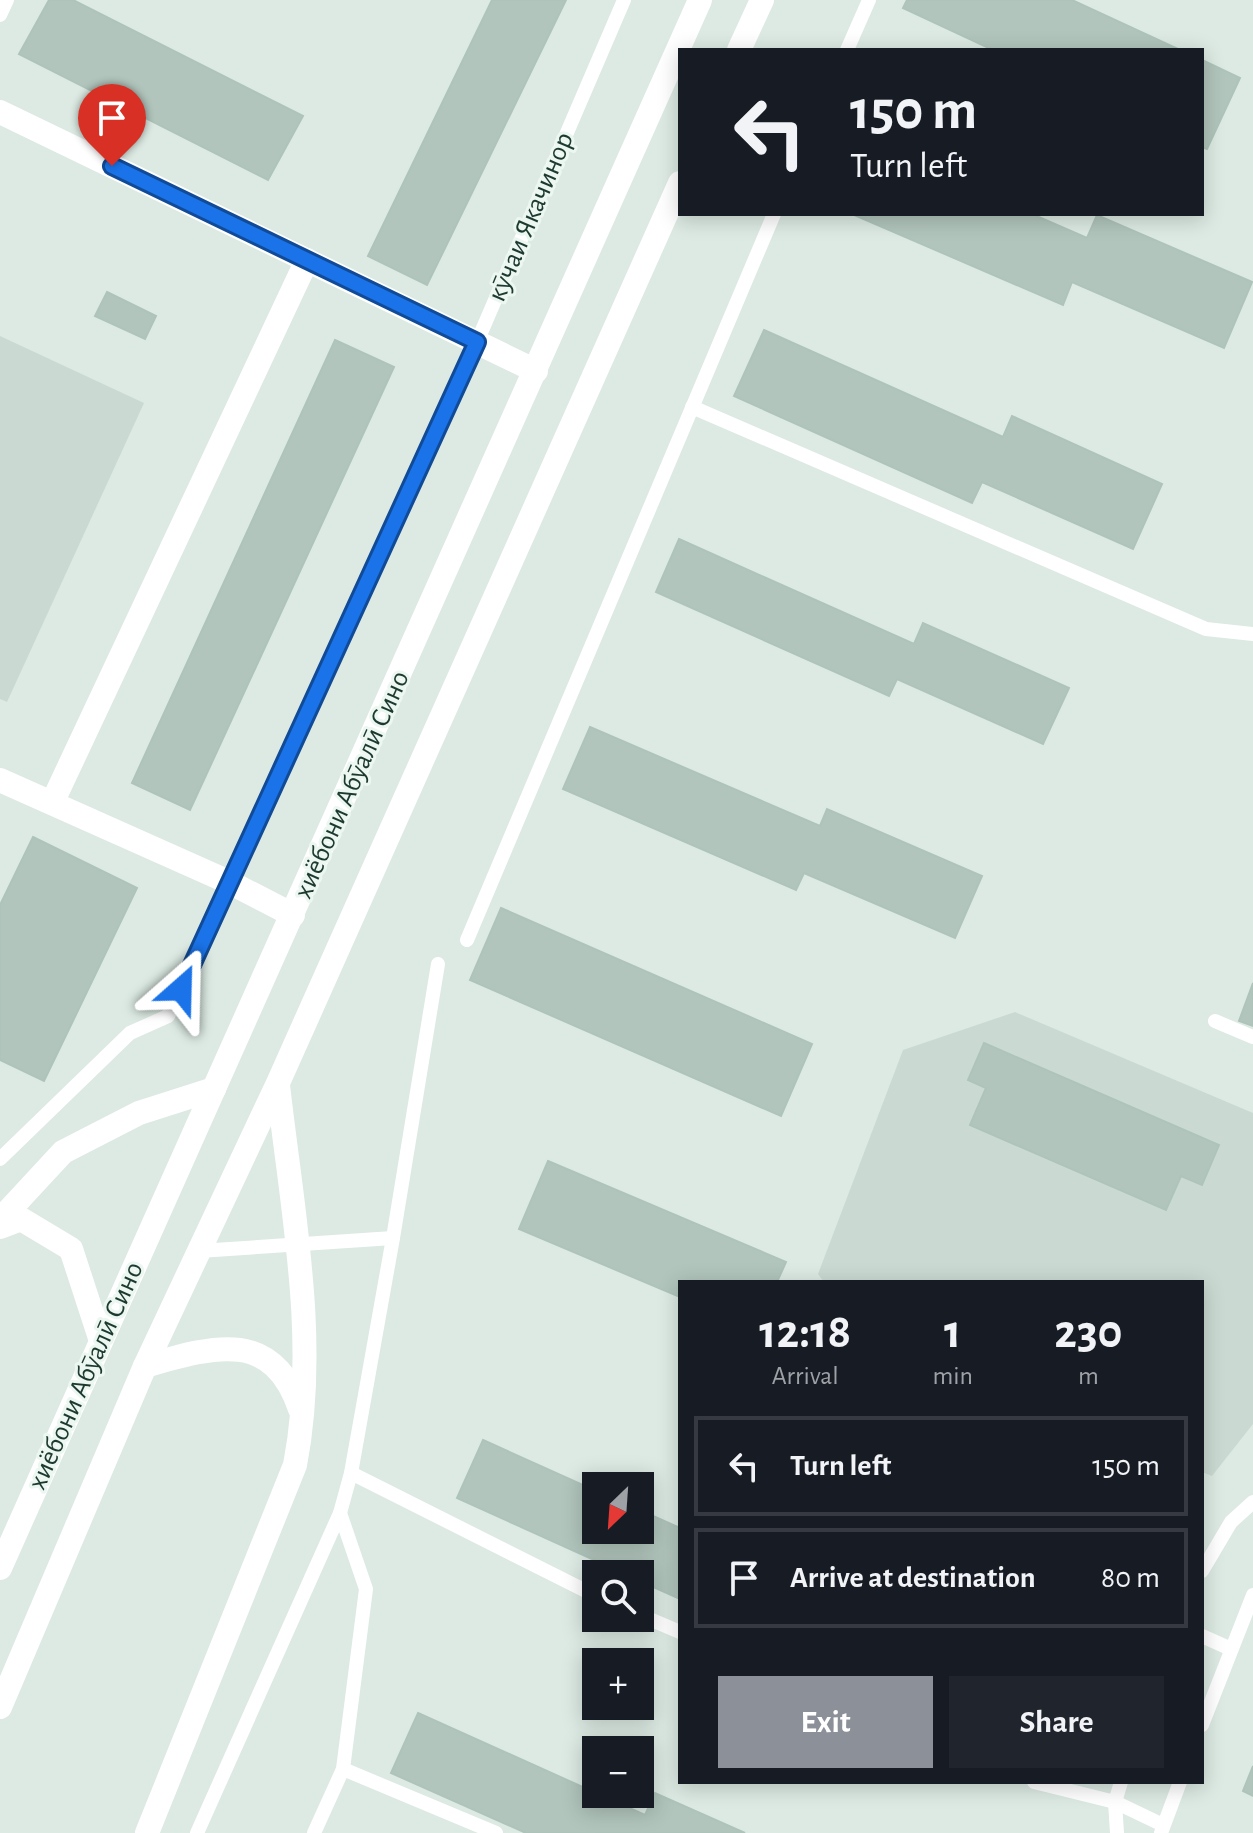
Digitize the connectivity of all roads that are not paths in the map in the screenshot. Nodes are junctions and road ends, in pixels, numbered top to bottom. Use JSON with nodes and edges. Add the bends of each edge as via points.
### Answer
{"nodes":[{"id":1,"x":7,"y":0,"type":"edge"},
{"id":2,"x":624,"y":0,"type":"edge"},
{"id":3,"x":700,"y":0,"type":"edge"},
{"id":4,"x":762,"y":0,"type":"edge"},
{"id":5,"x":869,"y":0,"type":"edge"},
{"id":6,"x":0,"y":15,"type":"edge"},
{"id":7,"x":679,"y":48,"type":"edge"},
{"id":8,"x":740,"y":48,"type":"edge"},
{"id":9,"x":848,"y":48,"type":"edge"},
{"id":10,"x":678,"y":50,"type":"edge"},
{"id":11,"x":0,"y":112,"type":"edge"},
{"id":12,"x":678,"y":187,"type":"edge"},
{"id":13,"x":773,"y":216,"type":"edge"},
{"id":14,"x":307,"y":260,"type":"junction"},
{"id":15,"x":477,"y":342,"type":"junction"},
{"id":16,"x":536,"y":371,"type":"junction"},
{"id":17,"x":692,"y":407,"type":"junction"},
{"id":18,"x":1253,"y":634,"type":"edge"},
{"id":19,"x":0,"y":780,"type":"edge"},
{"id":20,"x":53,"y":801,"type":"junction"},
{"id":21,"x":231,"y":883,"type":"junction"},
{"id":22,"x":293,"y":915,"type":"junction"},
{"id":23,"x":467,"y":940,"type":"dead end"},
{"id":24,"x":438,"y":964,"type":"dead end"},
{"id":25,"x":1215,"y":1021,"type":"dead end"},
{"id":26,"x":1253,"y":1037,"type":"edge"},
{"id":27,"x":278,"y":1083,"type":"junction"},
{"id":28,"x":214,"y":1089,"type":"junction"},
{"id":29,"x":0,"y":1159,"type":"edge"},
{"id":30,"x":0,"y":1220,"type":"edge"},
{"id":31,"x":0,"y":1227,"type":"edge"},
{"id":32,"x":393,"y":1238,"type":"junction"},
{"id":33,"x":295,"y":1243,"type":"junction"},
{"id":34,"x":199,"y":1251,"type":"junction"},
{"id":35,"x":101,"y":1341,"type":"junction"},
{"id":36,"x":145,"y":1366,"type":"junction"},
{"id":37,"x":304,"y":1419,"type":"junction"},
{"id":38,"x":351,"y":1473,"type":"junction"},
{"id":39,"x":1253,"y":1502,"type":"edge"},
{"id":40,"x":340,"y":1513,"type":"junction"},
{"id":41,"x":0,"y":1568,"type":"edge"},
{"id":42,"x":1204,"y":1568,"type":"edge"},
{"id":43,"x":582,"y":1589,"type":"edge"},
{"id":44,"x":1253,"y":1595,"type":"edge"},
{"id":45,"x":654,"y":1621,"type":"edge"},
{"id":46,"x":678,"y":1631,"type":"edge"},
{"id":47,"x":1204,"y":1637,"type":"edge"},
{"id":48,"x":1231,"y":1649,"type":"junction"},
{"id":49,"x":0,"y":1707,"type":"edge"},
{"id":50,"x":1204,"y":1720,"type":"edge"},
{"id":51,"x":343,"y":1769,"type":"junction"},
{"id":52,"x":1042,"y":1784,"type":"edge"},
{"id":53,"x":1120,"y":1784,"type":"edge"},
{"id":54,"x":1179,"y":1784,"type":"edge"},
{"id":55,"x":1115,"y":1802,"type":"junction"},
{"id":56,"x":1162,"y":1829,"type":"edge"},
{"id":57,"x":147,"y":1833,"type":"edge"},
{"id":58,"x":197,"y":1833,"type":"edge"},
{"id":59,"x":314,"y":1833,"type":"edge"},
{"id":60,"x":496,"y":1833,"type":"edge"},
{"id":61,"x":1117,"y":1833,"type":"edge"}],
"edges":[{"from":1,"to":6,"type":"lane"},
{"from":2,"to":15,"type":"lane","name":"кӯчаи Якачинор"},
{"from":3,"to":7,"type":"main road","name":"хиёбони Абӯалӣ Сино"},
{"from":4,"to":8,"type":"main road"},
{"from":5,"to":9,"type":"lane"},
{"from":10,"to":16,"type":"main road","name":"хиёбони Абӯалӣ Сино"},
{"from":11,"to":14,"type":"main road"},
{"from":12,"to":27,"type":"main road","name":"хиёбони Абӯалӣ Сино"},
{"from":13,"to":17,"type":"lane"},
{"from":14,"to":15,"type":"main road"},
{"from":14,"to":20,"type":"main road"},
{"from":15,"to":16,"type":"main road"},
{"from":15,"to":21,"type":"lane","name":"кӯчаи Якачинор"},
{"from":16,"to":22,"type":"main road","name":"хиёбони Абӯалӣ Сино"},
{"from":17,"to":18,"type":"lane","via":[[1206,629]]},
{"from":17,"to":23,"type":"lane"},
{"from":19,"to":20,"type":"main road"},
{"from":20,"to":21,"type":"main road"},
{"from":21,"to":22,"type":"main road"},
{"from":21,"to":29,"type":"lane","name":"кӯчаи Якачинор","via":[[168,1016],[130,1033]]},
{"from":22,"to":28,"type":"main road","name":"хиёбони Абӯалӣ Сино"},
{"from":24,"to":32,"type":"lane"},
{"from":25,"to":26,"type":"lane"},
{"from":27,"to":33,"type":"main road"},
{"from":27,"to":34,"type":"main road","name":"хиёбони Абӯалӣ Сино"},
{"from":28,"to":30,"type":"main road","via":[[139,1113],[63,1152]]},
{"from":28,"to":35,"type":"main road","name":"хиёбони Абӯалӣ Сино"},
{"from":31,"to":35,"type":"main road","via":[[21,1219],[71,1249]]},
{"from":32,"to":33,"type":"lane"},
{"from":32,"to":38,"type":"lane"},
{"from":33,"to":34,"type":"lane"},
{"from":33,"to":37,"type":"main road","via":[[303,1311]]},
{"from":34,"to":36,"type":"main road","name":"хиёбони Абӯалӣ Сино"},
{"from":35,"to":41,"type":"main road","name":"хиёбони Абӯалӣ Сино"},
{"from":36,"to":37,"type":"main road","via":[[234,1347],[268,1359],[292,1386]]},
{"from":36,"to":49,"type":"main road","name":"хиёбони Абӯалӣ Сино"},
{"from":37,"to":57,"type":"main road","via":[[295,1465]]},
{"from":38,"to":40,"type":"lane"},
{"from":38,"to":43,"type":"lane"},
{"from":39,"to":42,"type":"lane","via":[[1231,1522]]},
{"from":40,"to":51,"type":"lane","via":[[366,1589]]},
{"from":40,"to":58,"type":"lane"},
{"from":44,"to":48,"type":"lane"},
{"from":45,"to":46,"type":"lane"},
{"from":47,"to":48,"type":"lane"},
{"from":48,"to":50,"type":"lane"},
{"from":51,"to":59,"type":"lane"},
{"from":51,"to":60,"type":"lane"},
{"from":52,"to":55,"type":"lane"},
{"from":53,"to":55,"type":"lane"},
{"from":54,"to":56,"type":"lane"},
{"from":55,"to":56,"type":"lane"},
{"from":55,"to":61,"type":"lane"}]}
